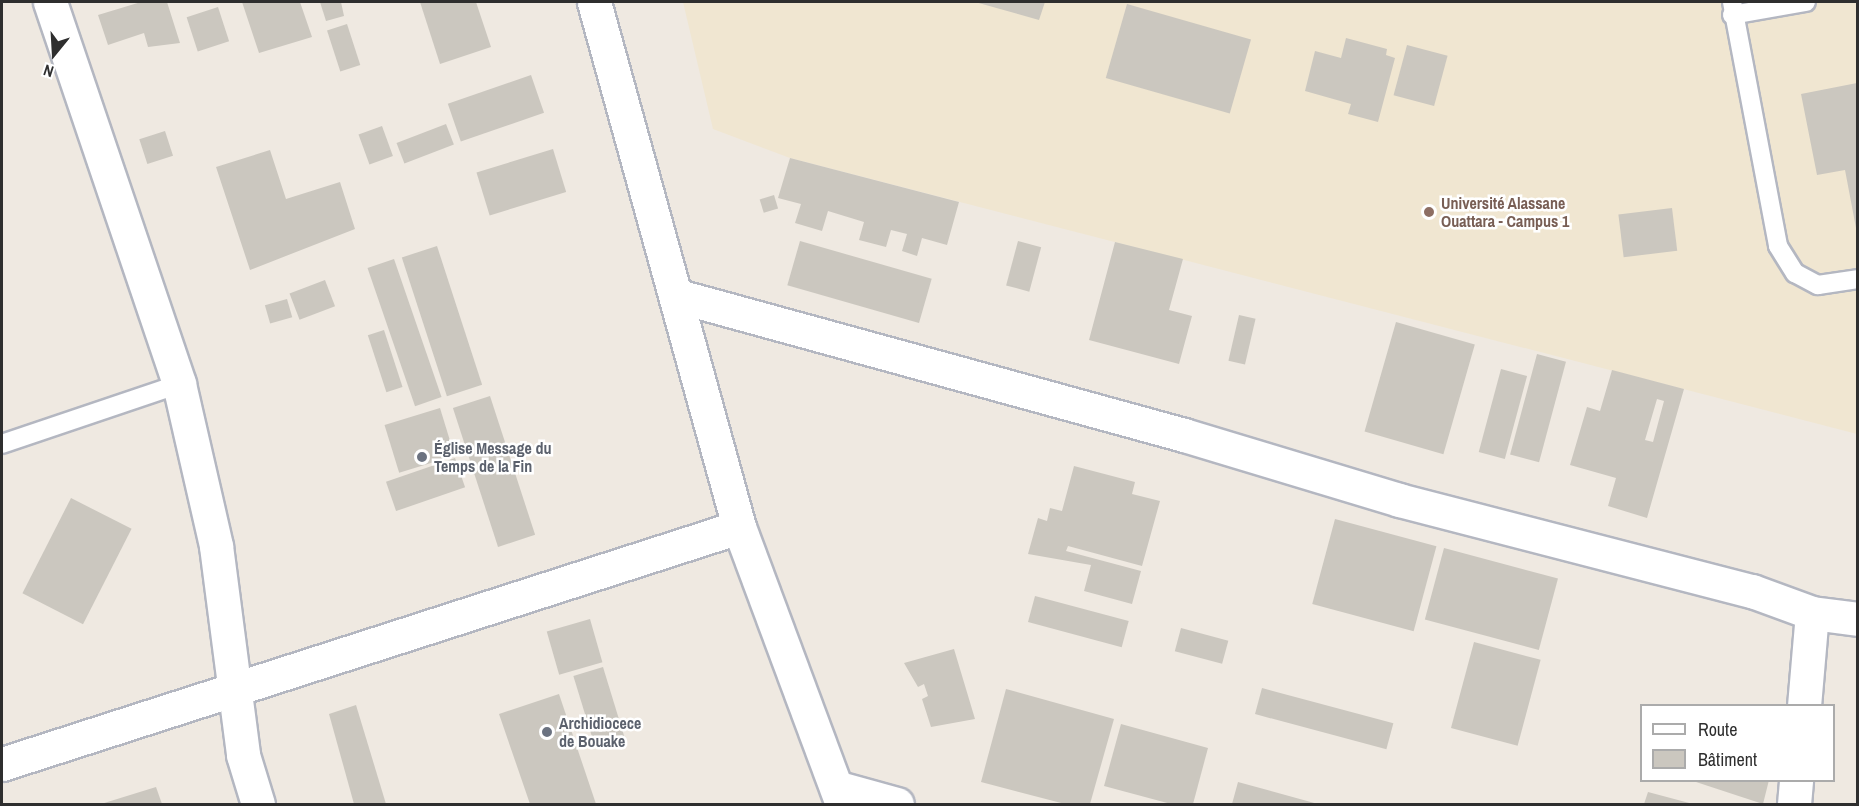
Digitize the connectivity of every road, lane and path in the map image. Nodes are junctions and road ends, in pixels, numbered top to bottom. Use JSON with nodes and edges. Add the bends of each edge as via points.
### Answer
{"nodes":[{"id":1,"x":50,"y":2,"type":"edge"},
{"id":2,"x":594,"y":2,"type":"edge"},
{"id":3,"x":1806,"y":2,"type":"edge"},
{"id":4,"x":1732,"y":8,"type":"edge"},
{"id":5,"x":1857,"y":279,"type":"edge"},
{"id":6,"x":678,"y":296,"type":"junction"},
{"id":7,"x":179,"y":384,"type":"junction"},
{"id":8,"x":2,"y":444,"type":"edge"},
{"id":9,"x":739,"y":527,"type":"junction"},
{"id":10,"x":1812,"y":613,"type":"junction"},
{"id":11,"x":1857,"y":619,"type":"edge"},
{"id":12,"x":235,"y":690,"type":"junction"},
{"id":13,"x":1804,"y":704,"type":"edge"},
{"id":14,"x":2,"y":764,"type":"edge"},
{"id":15,"x":1796,"y":782,"type":"edge"},
{"id":16,"x":841,"y":796,"type":"edge"},
{"id":17,"x":258,"y":804,"type":"edge"},
{"id":18,"x":897,"y":804,"type":"edge"},
{"id":19,"x":1794,"y":804,"type":"edge"}],
"edges":[{"from":1,"to":7,"type":"street"},
{"from":2,"to":6,"type":"street"},
{"from":3,"to":4,"type":"lane"},
{"from":4,"to":5,"type":"lane","via":[[1778,246],[1795,273],[1818,285]]},
{"from":6,"to":9,"type":"street"},
{"from":6,"to":10,"type":"street","via":[[1184,435],[1399,500],[1752,591]]},
{"from":7,"to":8,"type":"lane"},
{"from":7,"to":12,"type":"street","via":[[216,546]]},
{"from":9,"to":12,"type":"street"},
{"from":9,"to":16,"type":"street"},
{"from":10,"to":11,"type":"street"},
{"from":10,"to":13,"type":"street"},
{"from":12,"to":14,"type":"street"},
{"from":12,"to":17,"type":"street","via":[[243,755]]},
{"from":15,"to":19,"type":"street"},
{"from":16,"to":18,"type":"street"}]}
